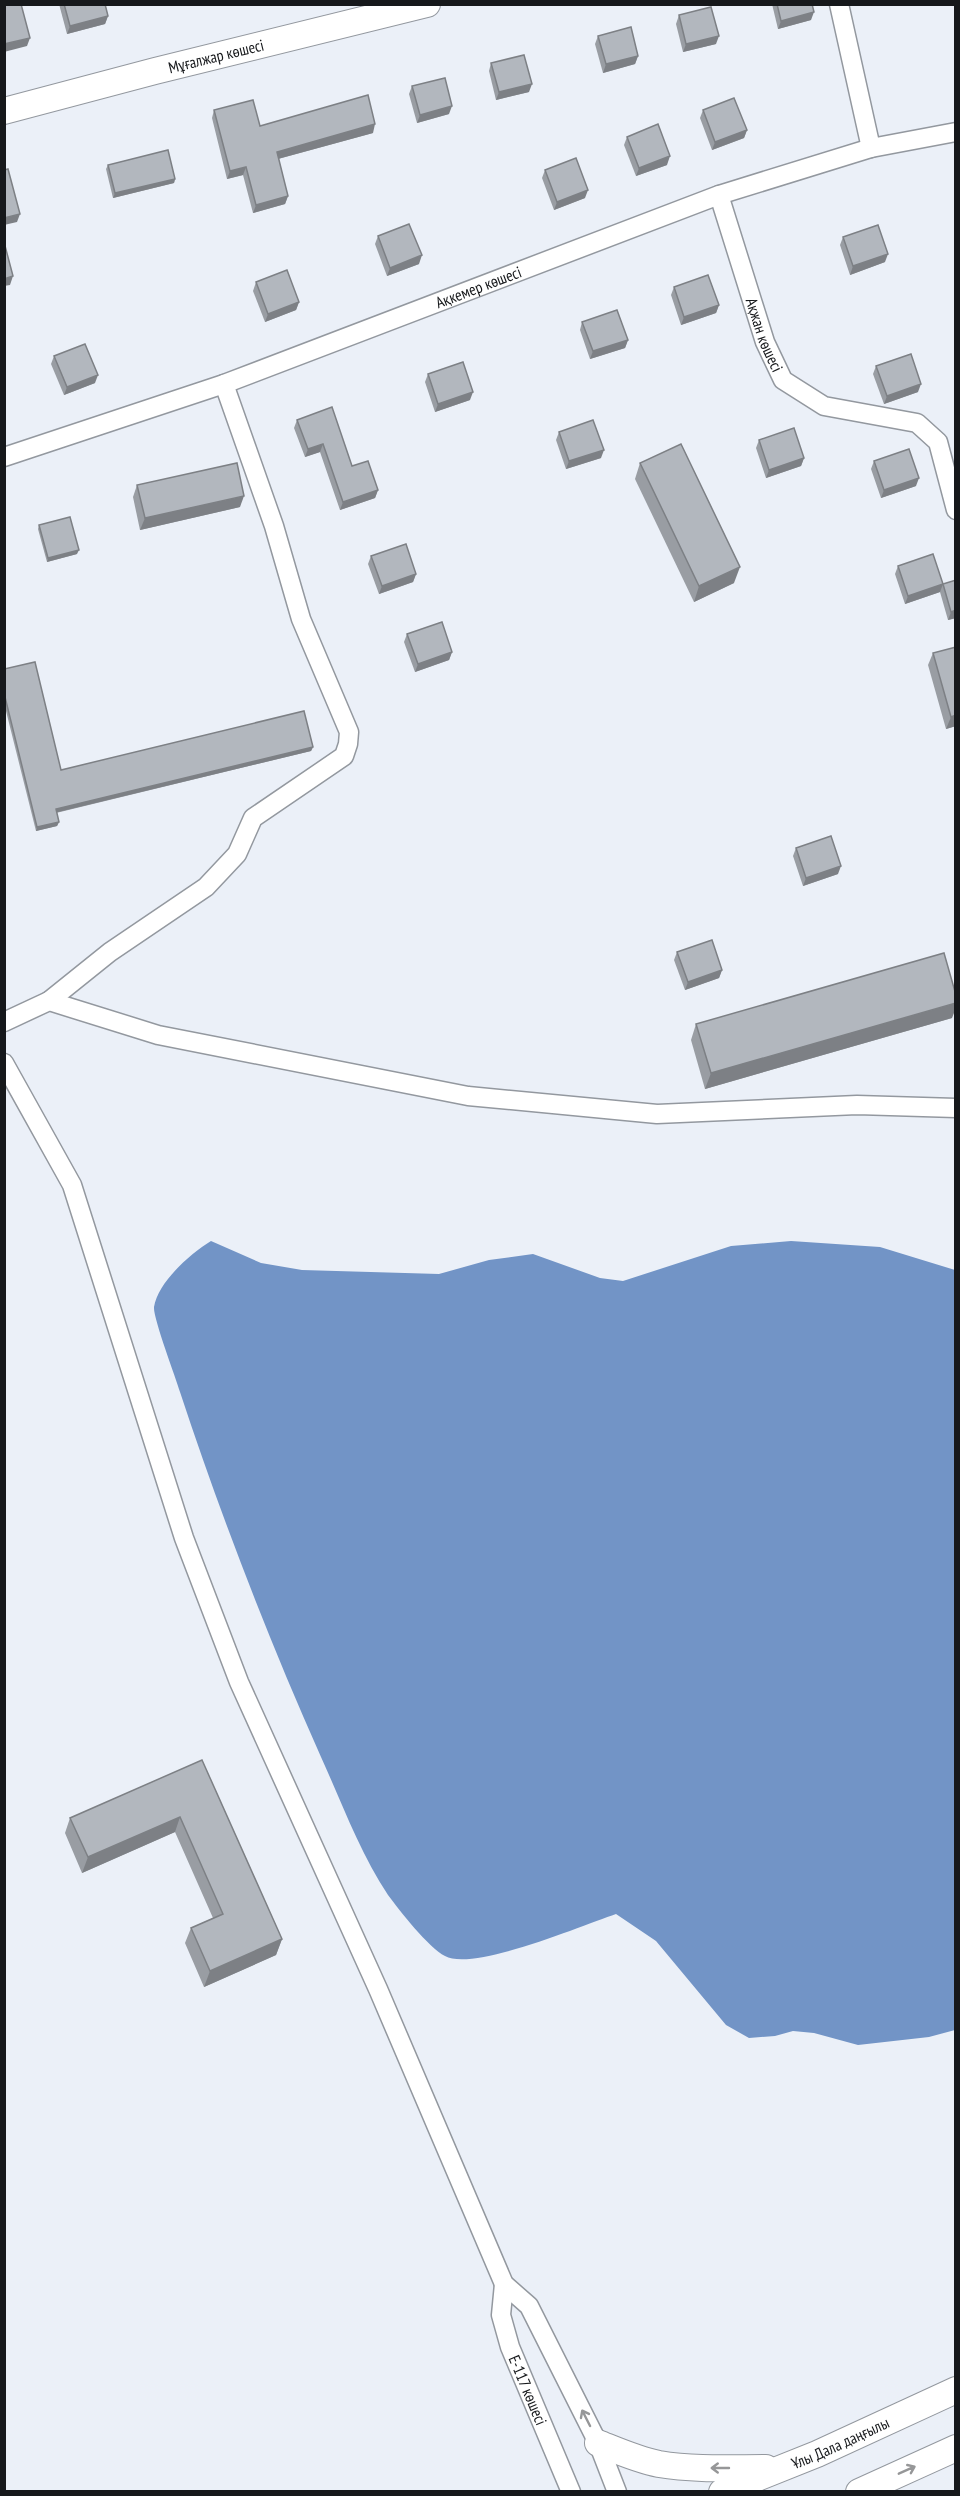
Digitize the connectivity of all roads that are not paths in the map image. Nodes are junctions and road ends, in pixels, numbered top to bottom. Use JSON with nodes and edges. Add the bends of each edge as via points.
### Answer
{"nodes":[{"id":1,"x":427,"y":4,"type":"edge"},
{"id":2,"x":839,"y":4,"type":"edge"},
{"id":3,"x":4,"y":111,"type":"edge"},
{"id":4,"x":956,"y":132,"type":"edge"},
{"id":5,"x":871,"y":148,"type":"junction"},
{"id":6,"x":719,"y":195,"type":"junction"},
{"id":7,"x":224,"y":384,"type":"junction"},
{"id":8,"x":4,"y":457,"type":"edge"},
{"id":9,"x":956,"y":510,"type":"edge"},
{"id":10,"x":49,"y":1001,"type":"junction"},
{"id":11,"x":4,"y":1022,"type":"edge"},
{"id":12,"x":4,"y":1064,"type":"edge"},
{"id":13,"x":956,"y":1107,"type":"edge"},
{"id":14,"x":504,"y":2284,"type":"junction"},
{"id":15,"x":956,"y":2390,"type":"edge"},
{"id":16,"x":598,"y":2443,"type":"junction"},
{"id":17,"x":956,"y":2448,"type":"edge"},
{"id":18,"x":778,"y":2468,"type":"junction"},
{"id":19,"x":571,"y":2492,"type":"edge"},
{"id":20,"x":617,"y":2492,"type":"edge"},
{"id":21,"x":722,"y":2492,"type":"edge"},
{"id":22,"x":859,"y":2492,"type":"edge"}],
"edges":[{"from":1,"to":3,"type":"main road","name":"Мұғалжар көшесі"},
{"from":2,"to":5,"type":"street"},
{"from":4,"to":5,"type":"street","name":"Ақкемер көшесі"},
{"from":5,"to":6,"type":"street","name":"Ақкемер көшесі"},
{"from":6,"to":7,"type":"street","name":"Ақкемер көшесі"},
{"from":6,"to":9,"type":"street","name":"Ақжан көшесі","via":[[765,342],[783,380],[824,406],[917,423],[938,442]]},
{"from":7,"to":8,"type":"street","name":"Ақкемер көшесі"},
{"from":7,"to":10,"type":"street","via":[[274,526],[301,619],[349,732],[348,744],[344,756],[253,818],[237,854],[206,887],[110,952]]},
{"from":10,"to":11,"type":"street"},
{"from":10,"to":13,"type":"street","via":[[158,1035],[468,1096],[657,1114],[857,1105]]},
{"from":12,"to":14,"type":"street","via":[[72,1185],[184,1538],[239,1682],[378,1989]]},
{"from":16,"to":14,"type":"street","one_way":true,"via":[[529,2306]]},
{"from":14,"to":19,"type":"street","name":"Е-117 көшесі","via":[[501,2315],[510,2347]]},
{"from":15,"to":18,"type":"main road","name":"Ұлы Дала даңғылы"},
{"from":18,"to":16,"type":"main road","one_way":true,"via":[[659,2464]]},
{"from":16,"to":20,"type":"street"},
{"from":22,"to":17,"type":"main road","one_way":true},
{"from":18,"to":21,"type":"main road","name":"Ұлы Дала даңғылы"}]}
